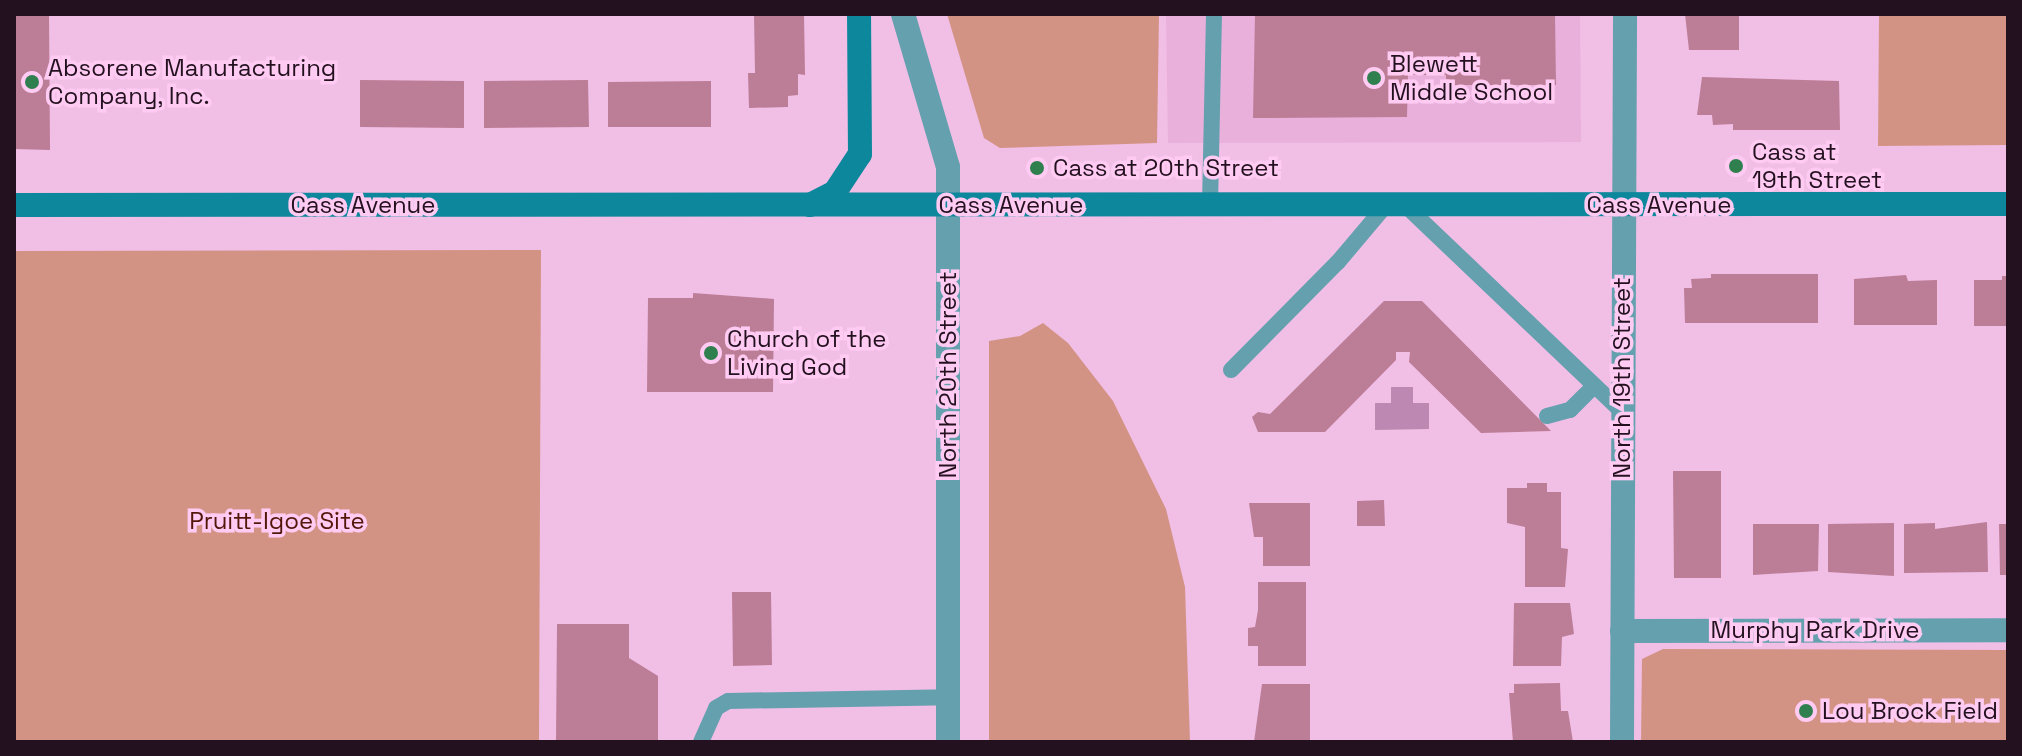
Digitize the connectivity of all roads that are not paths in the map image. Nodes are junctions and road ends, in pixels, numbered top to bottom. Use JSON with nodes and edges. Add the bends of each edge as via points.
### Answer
{"nodes":[{"id":1,"x":859,"y":14,"type":"edge"},
{"id":2,"x":903,"y":14,"type":"edge"},
{"id":3,"x":1214,"y":14,"type":"edge"},
{"id":4,"x":1625,"y":14,"type":"edge"},
{"id":5,"x":1396,"y":204,"type":"junction"},
{"id":6,"x":2008,"y":204,"type":"edge"},
{"id":7,"x":14,"y":205,"type":"edge"},
{"id":8,"x":809,"y":205,"type":"junction"},
{"id":9,"x":949,"y":205,"type":"junction"},
{"id":10,"x":1210,"y":205,"type":"junction"},
{"id":11,"x":1624,"y":205,"type":"junction"},
{"id":12,"x":1231,"y":370,"type":"dead end"},
{"id":13,"x":1592,"y":388,"type":"junction"},
{"id":14,"x":1622,"y":412,"type":"junction"},
{"id":15,"x":1547,"y":416,"type":"dead end"},
{"id":16,"x":2008,"y":630,"type":"edge"},
{"id":17,"x":1622,"y":631,"type":"junction"},
{"id":18,"x":948,"y":697,"type":"junction"},
{"id":19,"x":701,"y":742,"type":"edge"},
{"id":20,"x":948,"y":742,"type":"edge"},
{"id":21,"x":1622,"y":742,"type":"edge"}],
"edges":[{"from":1,"to":8,"type":"main road","via":[[860,154],[835,192]]},
{"from":2,"to":9,"type":"street","name":"North 20th Street","via":[[944,146]]},
{"from":3,"to":10,"type":"lane"},
{"from":4,"to":11,"type":"street","name":"North 19th Street"},
{"from":5,"to":10,"type":"main road","name":"Cass Avenue"},
{"from":5,"to":11,"type":"main road","name":"Cass Avenue"},
{"from":5,"to":12,"type":"lane"},
{"from":5,"to":13,"type":"lane"},
{"from":6,"to":11,"type":"main road","name":"Cass Avenue"},
{"from":7,"to":8,"type":"main road","name":"Cass Avenue"},
{"from":8,"to":9,"type":"main road","name":"Cass Avenue"},
{"from":9,"to":10,"type":"main road","name":"Cass Avenue"},
{"from":9,"to":18,"type":"street","name":"North 20th Street"},
{"from":11,"to":14,"type":"street","name":"North 19th Street"},
{"from":13,"to":14,"type":"lane"},
{"from":13,"to":15,"type":"lane","via":[[1570,410]]},
{"from":14,"to":17,"type":"street","name":"North 19th Street"},
{"from":16,"to":17,"type":"street","name":"Murphy Park Drive"},
{"from":17,"to":21,"type":"street","name":"North 19th Street"},
{"from":18,"to":19,"type":"lane","via":[[728,701],[716,708]]},
{"from":18,"to":20,"type":"street","name":"North 20th Street"}]}
